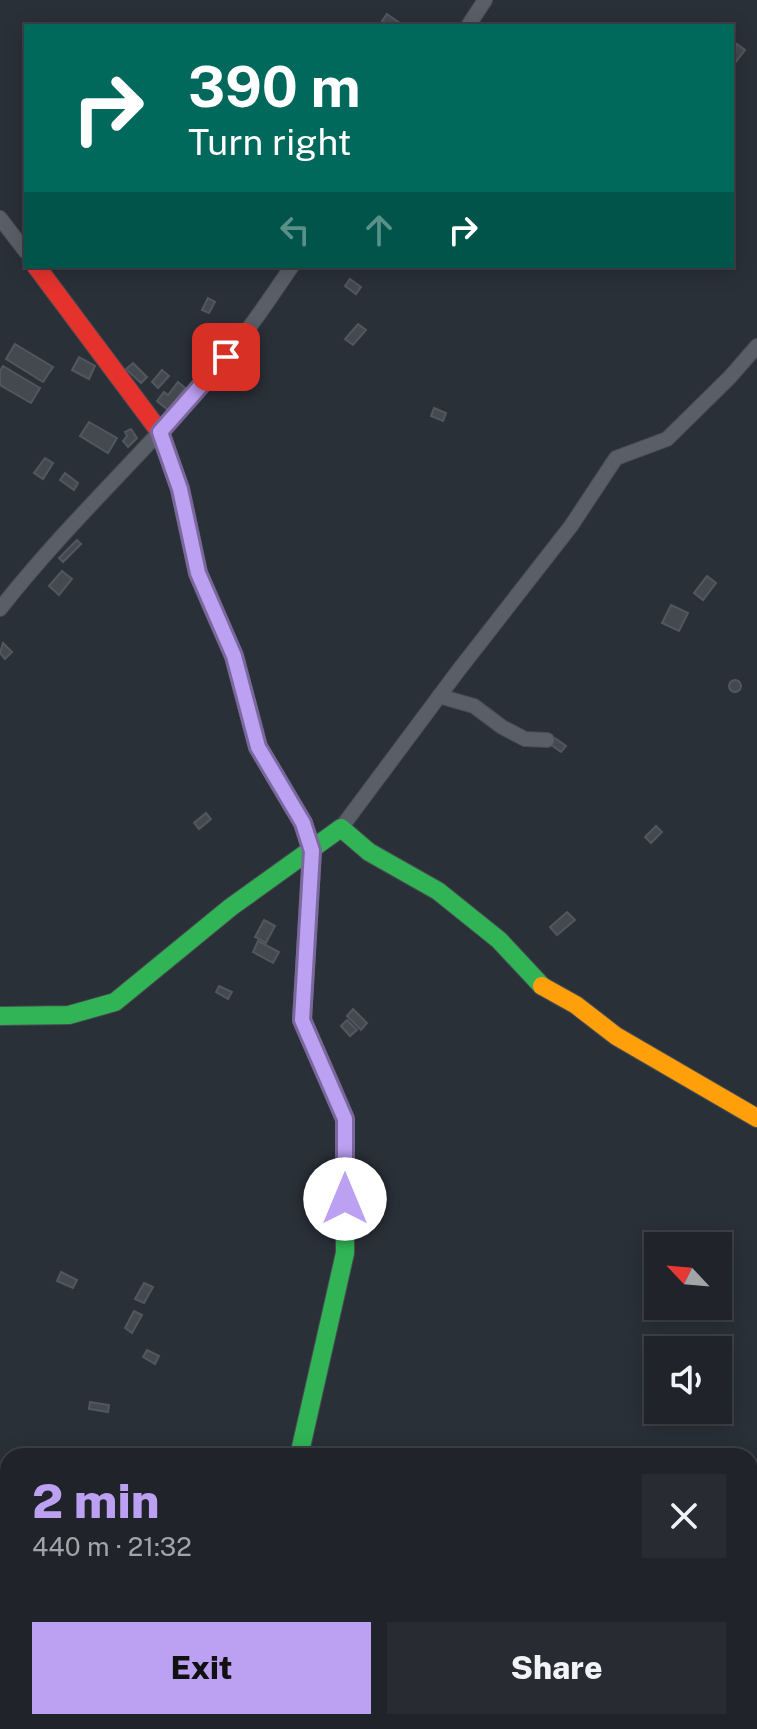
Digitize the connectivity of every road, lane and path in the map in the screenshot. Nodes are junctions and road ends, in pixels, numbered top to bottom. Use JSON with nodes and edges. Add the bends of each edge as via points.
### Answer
{"nodes":[{"id":1,"x":485,"y":0,"type":"edge"},
{"id":2,"x":469,"y":24,"type":"edge"},
{"id":3,"x":0,"y":218,"type":"edge"},
{"id":4,"x":24,"y":249,"type":"edge"},
{"id":5,"x":37,"y":268,"type":"edge"},
{"id":6,"x":291,"y":268,"type":"edge"},
{"id":7,"x":757,"y":346,"type":"edge"},
{"id":8,"x":160,"y":432,"type":"junction"},
{"id":9,"x":0,"y":609,"type":"edge"},
{"id":10,"x":439,"y":696,"type":"junction"},
{"id":11,"x":547,"y":740,"type":"dead end"},
{"id":12,"x":341,"y":828,"type":"junction"},
{"id":13,"x":312,"y":851,"type":"junction"},
{"id":14,"x":0,"y":1016,"type":"edge"},
{"id":15,"x":757,"y":1118,"type":"edge"},
{"id":16,"x":301,"y":1448,"type":"edge"}],
"edges":[{"from":1,"to":2,"type":"street"},
{"from":3,"to":4,"type":"street"},
{"from":5,"to":8,"type":"street"},
{"from":6,"to":8,"type":"street","via":[[253,324]]},
{"from":7,"to":10,"type":"street","via":[[667,439],[616,458],[571,526]]},
{"from":8,"to":9,"type":"street"},
{"from":8,"to":13,"type":"street","via":[[180,489],[198,573],[234,656],[258,747],[303,823]]},
{"from":10,"to":11,"type":"street","via":[[474,706],[525,739]]},
{"from":10,"to":12,"type":"street"},
{"from":12,"to":13,"type":"street"},
{"from":12,"to":15,"type":"street","via":[[369,852],[438,891],[499,940],[542,986]]},
{"from":13,"to":14,"type":"street","via":[[231,907],[115,1002],[69,1015]]},
{"from":13,"to":16,"type":"street","via":[[302,1020],[345,1119],[345,1253]]}]}
